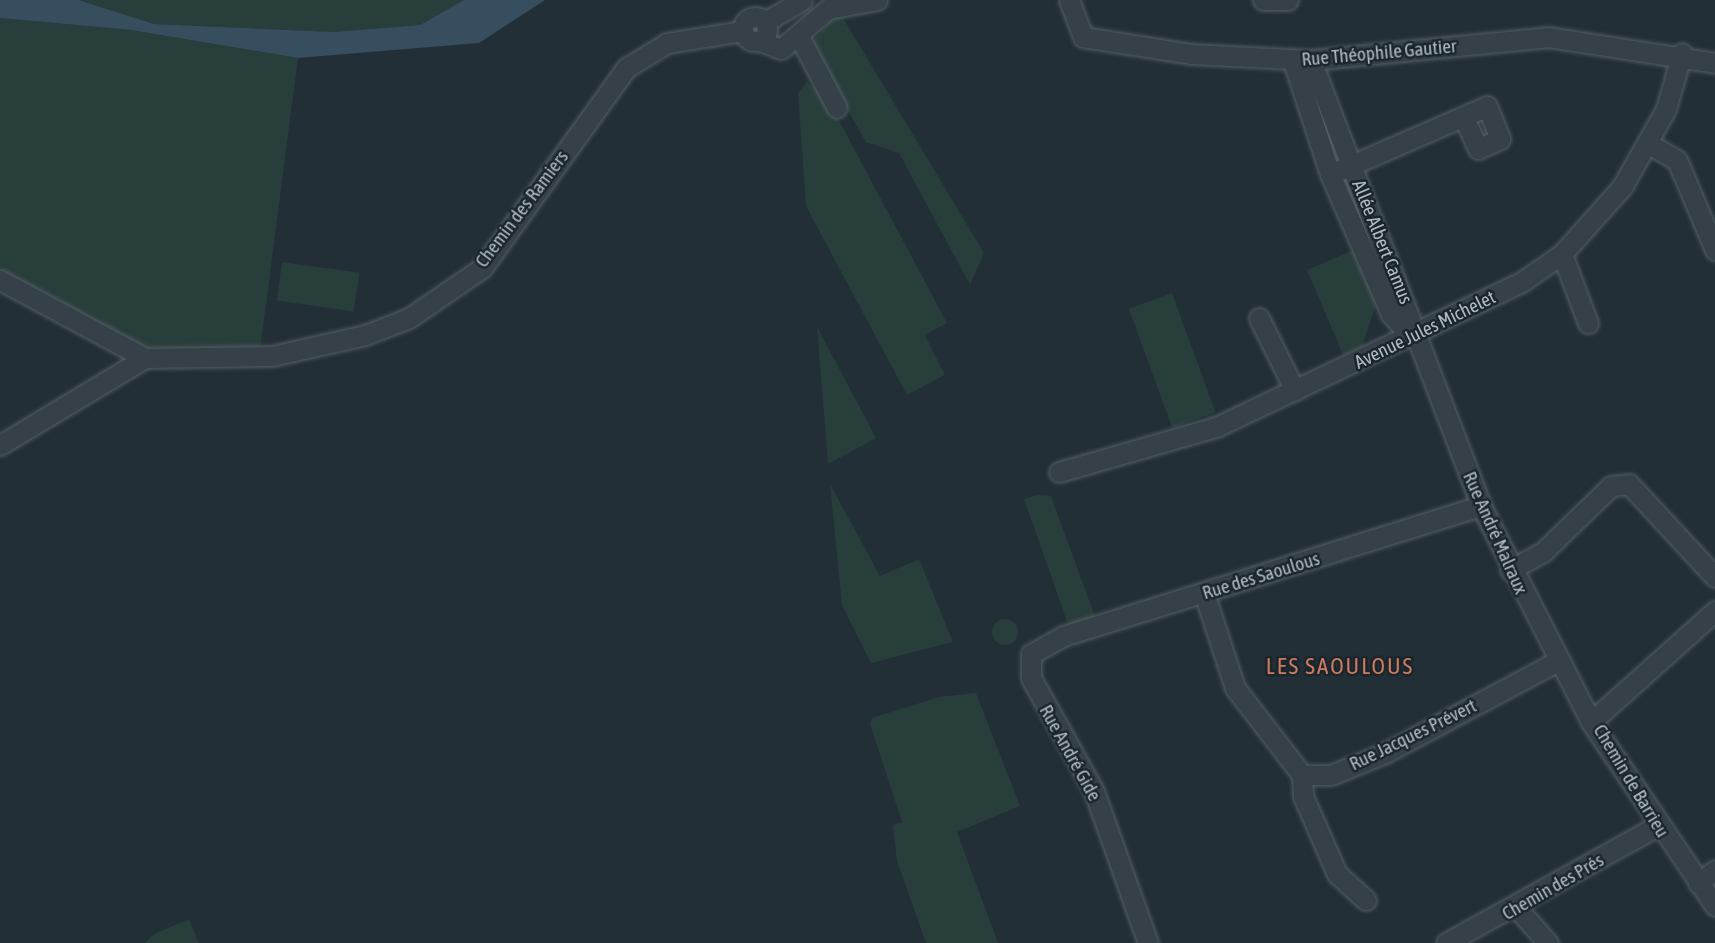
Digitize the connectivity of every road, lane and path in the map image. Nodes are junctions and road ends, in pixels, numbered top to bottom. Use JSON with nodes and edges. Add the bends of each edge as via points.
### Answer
{"nodes":[{"id":1,"x":802,"y":0,"type":"edge"},
{"id":2,"x":877,"y":0,"type":"edge"},
{"id":3,"x":1069,"y":0,"type":"edge"},
{"id":4,"x":1263,"y":0,"type":"edge"},
{"id":5,"x":1288,"y":0,"type":"edge"},
{"id":6,"x":763,"y":32,"type":"junction"},
{"id":7,"x":799,"y":36,"type":"junction"},
{"id":8,"x":1682,"y":53,"type":"junction"},
{"id":9,"x":1302,"y":60,"type":"junction"},
{"id":10,"x":1715,"y":63,"type":"edge"},
{"id":11,"x":837,"y":108,"type":"dead end"},
{"id":12,"x":1464,"y":117,"type":"dead end"},
{"id":13,"x":1649,"y":144,"type":"junction"},
{"id":14,"x":1351,"y":165,"type":"junction"},
{"id":15,"x":1330,"y":174,"type":"junction"},
{"id":16,"x":1377,"y":228,"type":"junction"},
{"id":17,"x":1357,"y":237,"type":"junction"},
{"id":18,"x":1715,"y":250,"type":"edge"},
{"id":19,"x":1562,"y":254,"type":"junction"},
{"id":20,"x":0,"y":280,"type":"edge"},
{"id":21,"x":1259,"y":318,"type":"dead end"},
{"id":22,"x":1588,"y":323,"type":"dead end"},
{"id":23,"x":1412,"y":337,"type":"junction"},
{"id":24,"x":145,"y":358,"type":"junction"},
{"id":25,"x":1295,"y":391,"type":"junction"},
{"id":26,"x":0,"y":445,"type":"edge"},
{"id":27,"x":1059,"y":472,"type":"dead end"},
{"id":28,"x":1481,"y":506,"type":"junction"},
{"id":29,"x":1510,"y":570,"type":"junction"},
{"id":30,"x":1715,"y":577,"type":"edge"},
{"id":31,"x":1204,"y":593,"type":"junction"},
{"id":32,"x":1715,"y":611,"type":"edge"},
{"id":33,"x":1040,"y":644,"type":"joint"},
{"id":34,"x":1558,"y":661,"type":"junction"},
{"id":35,"x":1591,"y":722,"type":"junction"},
{"id":36,"x":1302,"y":775,"type":"junction"},
{"id":37,"x":1657,"y":826,"type":"junction"},
{"id":38,"x":1715,"y":870,"type":"edge"},
{"id":39,"x":1698,"y":883,"type":"junction"},
{"id":40,"x":1366,"y":900,"type":"dead end"},
{"id":41,"x":1715,"y":906,"type":"edge"},
{"id":42,"x":1517,"y":908,"type":"junction"},
{"id":43,"x":1148,"y":943,"type":"edge"},
{"id":44,"x":1446,"y":943,"type":"edge"},
{"id":45,"x":1548,"y":943,"type":"edge"}],
"edges":[{"from":1,"to":6,"type":"street"},
{"from":2,"to":7,"type":"street","via":[[828,9]]},
{"from":3,"to":9,"type":"street","name":"Rue Théophile Gautier","via":[[1083,37],[1094,42]]},
{"from":4,"to":5,"type":"street"},
{"from":6,"to":7,"type":"street","via":[[781,49]]},
{"from":6,"to":24,"type":"street","name":"Chemin des Ramiers","via":[[749,40],[743,31],[667,43],[626,68],[482,268],[410,318],[272,356]]},
{"from":7,"to":11,"type":"street"},
{"from":8,"to":9,"type":"street","name":"Rue Théophile Gautier","via":[[1548,37]]},
{"from":8,"to":10,"type":"street","name":"Rue Théophile Gautier"},
{"from":8,"to":13,"type":"street","name":"Avenue Jules Michelet"},
{"from":9,"to":14,"type":"street","name":"Allée Albert Camus"},
{"from":9,"to":15,"type":"street","name":"Allée Albert Camus"},
{"from":12,"to":14,"type":"street"},
{"from":13,"to":18,"type":"street","via":[[1677,160]]},
{"from":13,"to":19,"type":"street","name":"Avenue Jules Michelet","via":[[1622,187]]},
{"from":14,"to":15,"type":"street"},
{"from":14,"to":16,"type":"street","name":"Allée Albert Camus"},
{"from":15,"to":17,"type":"street","name":"Allée Albert Camus"},
{"from":16,"to":17,"type":"street"},
{"from":16,"to":23,"type":"street","name":"Allée Albert Camus","via":[[1409,305]]},
{"from":17,"to":23,"type":"street","name":"Allée Albert Camus","via":[[1391,314]]},
{"from":19,"to":22,"type":"street"},
{"from":19,"to":23,"type":"street","name":"Avenue Jules Michelet","via":[[1493,298]]},
{"from":20,"to":24,"type":"street","name":"Chemin des Ramiers"},
{"from":21,"to":25,"type":"street"},
{"from":23,"to":25,"type":"street","name":"Avenue Jules Michelet"},
{"from":23,"to":28,"type":"street","name":"Rue André Malraux"},
{"from":24,"to":26,"type":"street"},
{"from":25,"to":27,"type":"street","name":"Avenue Jules Michelet","via":[[1216,427]]},
{"from":28,"to":29,"type":"street","name":"Rue André Malraux"},
{"from":28,"to":31,"type":"street","name":"Rue des Saoulous"},
{"from":29,"to":30,"type":"street","via":[[1544,551],[1611,486],[1629,484]]},
{"from":29,"to":34,"type":"street","name":"Rue André Malraux"},
{"from":31,"to":33,"type":"street","name":"Rue des Saoulous"},
{"from":31,"to":36,"type":"street","via":[[1235,688]]},
{"from":32,"to":35,"type":"street","name":"Chemin de Barrieu"},
{"from":33,"to":43,"type":"street","name":"Rue André Gide","via":[[1028,662],[1031,678],[1094,791]]},
{"from":34,"to":35,"type":"street","name":"Rue André Malraux"},
{"from":34,"to":36,"type":"street","name":"Rue Jacques Prévert","via":[[1387,752],[1331,775]]},
{"from":35,"to":37,"type":"street","name":"Chemin de Barrieu"},
{"from":36,"to":40,"type":"street","via":[[1303,796],[1337,874]]},
{"from":37,"to":39,"type":"street","name":"Chemin de Barrieu"},
{"from":37,"to":42,"type":"street","name":"Chemin des Prés"},
{"from":38,"to":39,"type":"street"},
{"from":39,"to":41,"type":"street","name":"Chemin de Barrieu"},
{"from":42,"to":44,"type":"street","name":"Chemin des Prés"},
{"from":42,"to":45,"type":"street"}]}
